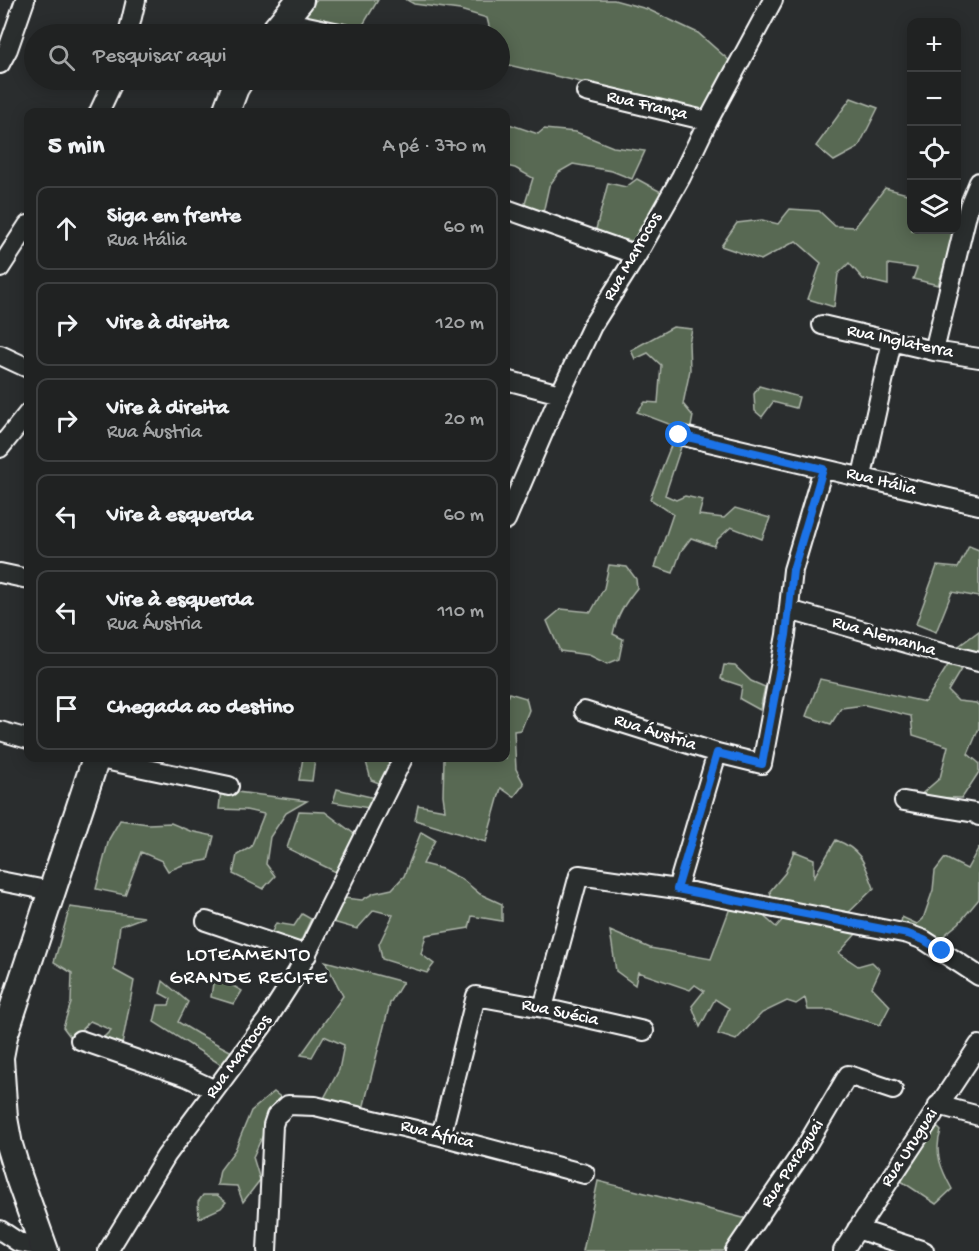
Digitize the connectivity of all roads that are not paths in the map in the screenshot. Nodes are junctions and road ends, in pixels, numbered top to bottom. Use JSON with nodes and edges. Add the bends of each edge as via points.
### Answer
{"nodes":[{"id":1,"x":25,"y":0,"type":"edge"},
{"id":2,"x":136,"y":0,"type":"edge"},
{"id":3,"x":300,"y":0,"type":"edge"},
{"id":4,"x":773,"y":0,"type":"edge"},
{"id":5,"x":130,"y":24,"type":"edge"},
{"id":6,"x":281,"y":24,"type":"edge"},
{"id":7,"x":0,"y":64,"type":"edge"},
{"id":8,"x":109,"y":90,"type":"edge"},
{"id":9,"x":234,"y":90,"type":"edge"},
{"id":10,"x":586,"y":92,"type":"dead end"},
{"id":11,"x":101,"y":108,"type":"edge"},
{"id":12,"x":228,"y":108,"type":"edge"},
{"id":13,"x":708,"y":121,"type":"junction"},
{"id":14,"x":979,"y":182,"type":"edge"},
{"id":15,"x":510,"y":210,"type":"edge"},
{"id":16,"x":24,"y":231,"type":"edge"},
{"id":17,"x":637,"y":255,"type":"junction"},
{"id":18,"x":0,"y":268,"type":"edge"},
{"id":19,"x":822,"y":325,"type":"dead end"},
{"id":20,"x":892,"y":341,"type":"junction"},
{"id":21,"x":934,"y":351,"type":"junction"},
{"id":22,"x":0,"y":355,"type":"edge"},
{"id":23,"x":979,"y":358,"type":"edge"},
{"id":24,"x":24,"y":366,"type":"edge"},
{"id":25,"x":510,"y":381,"type":"edge"},
{"id":26,"x":560,"y":394,"type":"junction"},
{"id":27,"x":24,"y":422,"type":"edge"},
{"id":28,"x":679,"y":435,"type":"dead end"},
{"id":29,"x":0,"y":448,"type":"edge"},
{"id":30,"x":823,"y":469,"type":"junction"},
{"id":31,"x":862,"y":476,"type":"junction"},
{"id":32,"x":979,"y":505,"type":"edge"},
{"id":33,"x":510,"y":511,"type":"edge"},
{"id":34,"x":0,"y":573,"type":"edge"},
{"id":35,"x":24,"y":578,"type":"edge"},
{"id":36,"x":789,"y":610,"type":"junction"},
{"id":37,"x":979,"y":662,"type":"edge"},
{"id":38,"x":584,"y":711,"type":"dead end"},
{"id":39,"x":0,"y":732,"type":"edge"},
{"id":40,"x":24,"y":738,"type":"edge"},
{"id":41,"x":717,"y":753,"type":"junction"},
{"id":42,"x":94,"y":762,"type":"edge"},
{"id":43,"x":114,"y":762,"type":"edge"},
{"id":44,"x":402,"y":762,"type":"edge"},
{"id":45,"x":230,"y":786,"type":"dead end"},
{"id":46,"x":904,"y":801,"type":"dead end"},
{"id":47,"x":979,"y":816,"type":"edge"},
{"id":48,"x":0,"y":881,"type":"edge"},
{"id":49,"x":677,"y":889,"type":"junction"},
{"id":50,"x":51,"y":891,"type":"junction"},
{"id":51,"x":206,"y":921,"type":"dead end"},
{"id":52,"x":307,"y":955,"type":"junction"},
{"id":53,"x":979,"y":976,"type":"edge"},
{"id":54,"x":543,"y":1008,"type":"junction"},
{"id":55,"x":644,"y":1031,"type":"dead end"},
{"id":56,"x":80,"y":1040,"type":"dead end"},
{"id":57,"x":979,"y":1045,"type":"edge"},
{"id":58,"x":1,"y":1046,"type":"edge"},
{"id":59,"x":215,"y":1090,"type":"junction"},
{"id":60,"x":893,"y":1090,"type":"dead end"},
{"id":61,"x":938,"y":1105,"type":"junction"},
{"id":62,"x":979,"y":1116,"type":"edge"},
{"id":63,"x":441,"y":1136,"type":"junction"},
{"id":64,"x":585,"y":1174,"type":"dead end"},
{"id":65,"x":0,"y":1230,"type":"edge"},
{"id":66,"x":857,"y":1230,"type":"junction"},
{"id":67,"x":44,"y":1249,"type":"edge"},
{"id":68,"x":271,"y":1250,"type":"edge"},
{"id":69,"x":108,"y":1251,"type":"edge"},
{"id":70,"x":735,"y":1251,"type":"edge"},
{"id":71,"x":843,"y":1251,"type":"edge"},
{"id":72,"x":924,"y":1251,"type":"edge"}],
"edges":[{"from":1,"to":7,"type":"street"},
{"from":2,"to":5,"type":"street"},
{"from":3,"to":6,"type":"main road"},
{"from":4,"to":13,"type":"street","name":"Rua Marrocos"},
{"from":8,"to":11,"type":"street"},
{"from":9,"to":12,"type":"main road"},
{"from":10,"to":13,"type":"street","name":"Rua França"},
{"from":13,"to":17,"type":"street","name":"Rua Marrocos"},
{"from":14,"to":21,"type":"street","via":[[969,206]]},
{"from":15,"to":17,"type":"street"},
{"from":16,"to":18,"type":"street"},
{"from":17,"to":26,"type":"street","name":"Rua Marrocos","via":[[592,326]]},
{"from":19,"to":20,"type":"street","name":"Rua Inglaterra"},
{"from":20,"to":21,"type":"street","name":"Rua Inglaterra"},
{"from":20,"to":31,"type":"street"},
{"from":21,"to":23,"type":"street","name":"Rua Inglaterra"},
{"from":22,"to":24,"type":"street"},
{"from":25,"to":26,"type":"street"},
{"from":26,"to":33,"type":"street","name":"Rua Marrocos"},
{"from":27,"to":29,"type":"street"},
{"from":28,"to":30,"type":"street","name":"Rua Itália"},
{"from":30,"to":31,"type":"street","name":"Rua Itália"},
{"from":30,"to":36,"type":"street","via":[[793,570]]},
{"from":31,"to":32,"type":"street","name":"Rua Itália"},
{"from":34,"to":35,"type":"street"},
{"from":36,"to":37,"type":"street","name":"Rua Alemanha"},
{"from":36,"to":41,"type":"street","name":"Rua Áustria","via":[[762,764]]},
{"from":38,"to":41,"type":"street","name":"Rua Áustria"},
{"from":39,"to":40,"type":"street"},
{"from":41,"to":49,"type":"street"},
{"from":42,"to":50,"type":"main road"},
{"from":43,"to":45,"type":"street"},
{"from":44,"to":52,"type":"street","name":"Rua Marrocos"},
{"from":46,"to":47,"type":"street"},
{"from":48,"to":50,"type":"street"},
{"from":49,"to":53,"type":"street","via":[[908,934]]},
{"from":49,"to":54,"type":"street","via":[[579,875]]},
{"from":50,"to":58,"type":"main road"},
{"from":51,"to":52,"type":"street"},
{"from":52,"to":59,"type":"street","name":"Rua Marrocos","via":[[267,1020]]},
{"from":54,"to":55,"type":"street","name":"Rua Suécia"},
{"from":54,"to":63,"type":"street","name":"Rua Suécia","via":[[476,996]]},
{"from":56,"to":59,"type":"street"},
{"from":57,"to":61,"type":"street","name":"Rua Uruguai"},
{"from":58,"to":67,"type":"main road","via":[[2,1104],[8,1138]]},
{"from":59,"to":69,"type":"street","name":"Rua Marrocos","via":[[145,1187]]},
{"from":60,"to":70,"type":"street","name":"Rua Paraguai","via":[[848,1075],[803,1151]]},
{"from":61,"to":62,"type":"street"},
{"from":61,"to":66,"type":"street","name":"Rua Uruguai"},
{"from":63,"to":64,"type":"street","name":"Rua África"},
{"from":63,"to":68,"type":"street","name":"Rua África","via":[[315,1106],[288,1105],[273,1125]]},
{"from":65,"to":67,"type":"street","via":[[18,1242]]},
{"from":66,"to":71,"type":"street","name":"Rua Uruguai"},
{"from":66,"to":72,"type":"street"}]}
